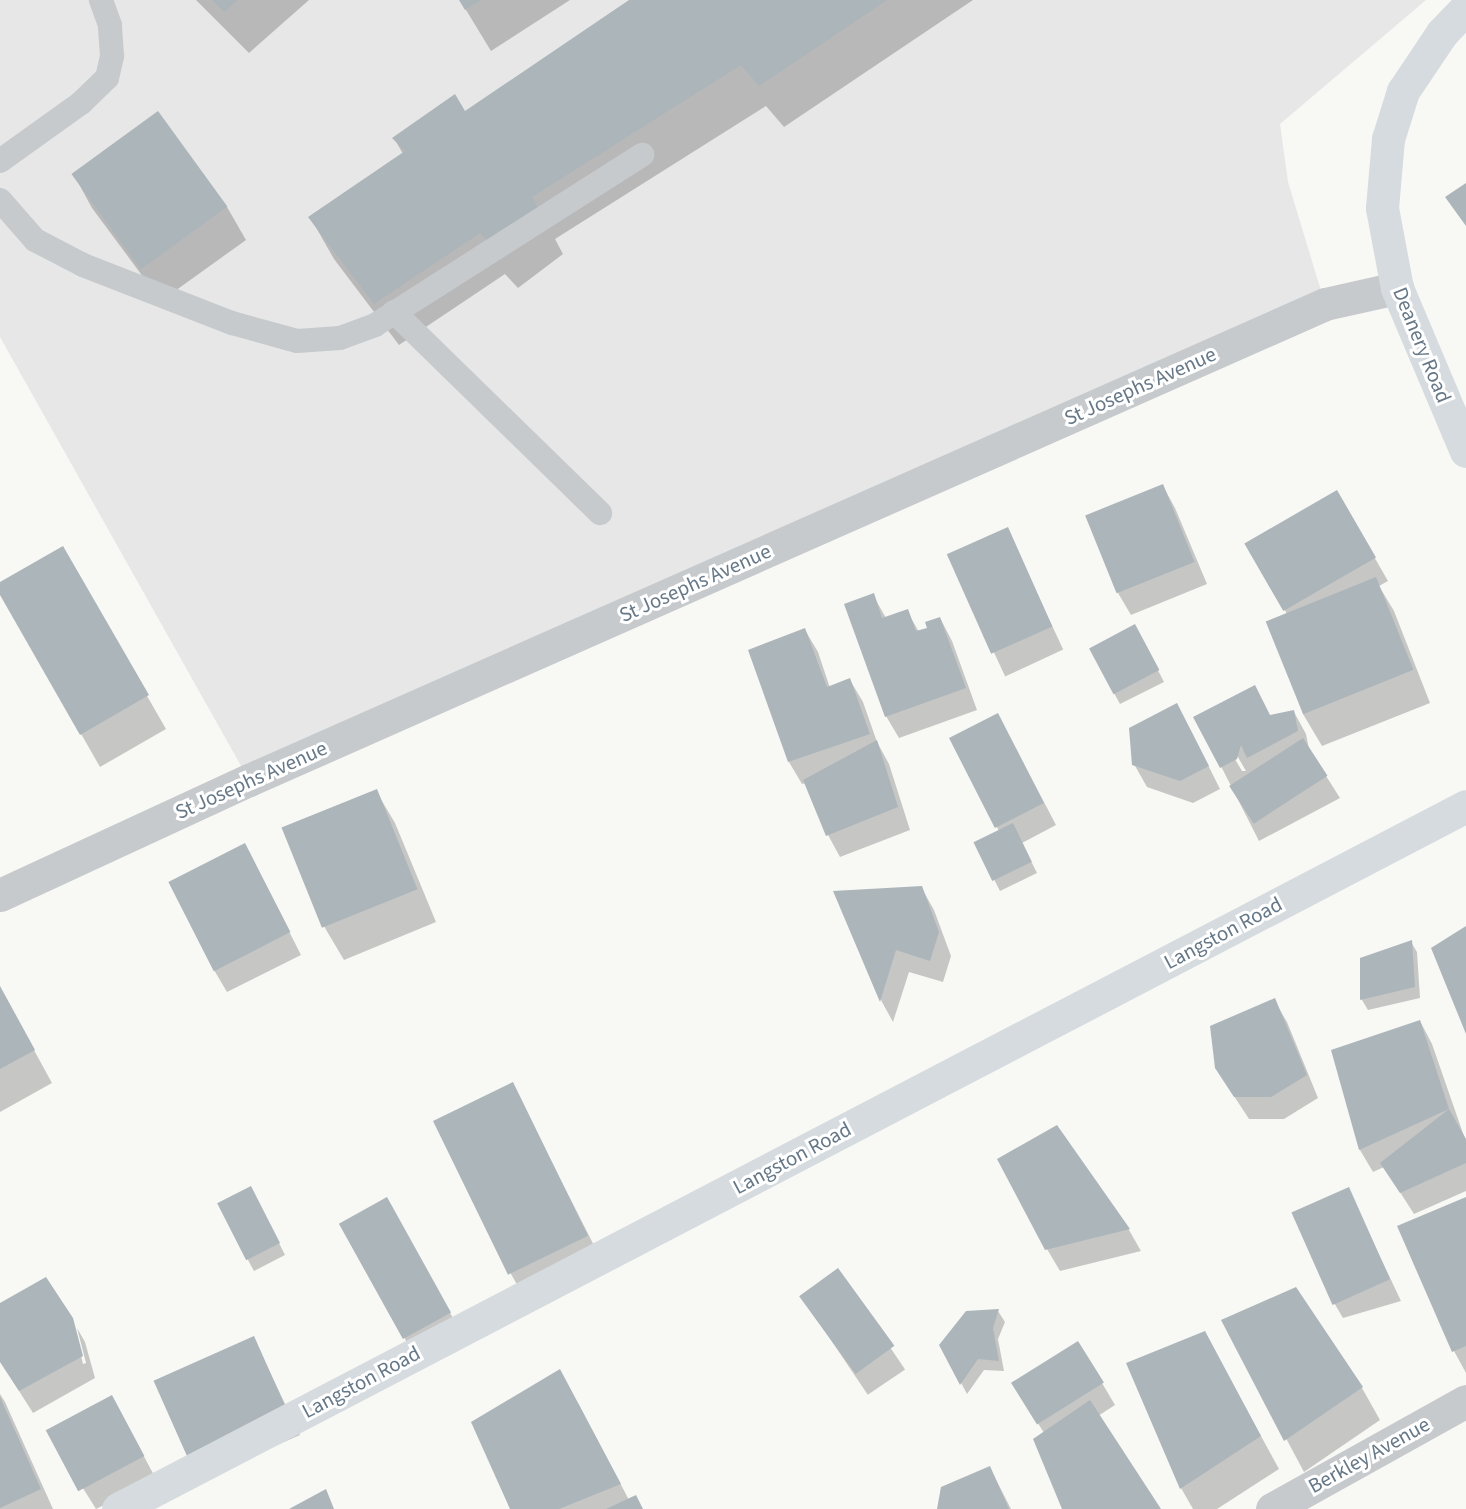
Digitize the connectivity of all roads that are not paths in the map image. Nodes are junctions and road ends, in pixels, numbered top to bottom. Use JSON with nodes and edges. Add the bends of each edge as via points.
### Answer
{"nodes":[{"id":1,"x":101,"y":0,"type":"edge"},
{"id":2,"x":1466,"y":8,"type":"edge"},
{"id":3,"x":642,"y":155,"type":"dead end"},
{"id":4,"x":0,"y":161,"type":"edge"},
{"id":5,"x":0,"y":200,"type":"edge"},
{"id":6,"x":1397,"y":288,"type":"junction"},
{"id":7,"x":394,"y":312,"type":"junction"},
{"id":8,"x":1466,"y":451,"type":"edge"},
{"id":9,"x":600,"y":513,"type":"dead end"},
{"id":10,"x":1466,"y":806,"type":"edge"},
{"id":11,"x":0,"y":895,"type":"edge"},
{"id":12,"x":1466,"y":1401,"type":"edge"},
{"id":13,"x":118,"y":1509,"type":"edge"},
{"id":14,"x":1272,"y":1509,"type":"edge"}],
"edges":[{"from":1,"to":4,"type":"lane","via":[[111,36],[112,56],[106,78],[81,103]]},
{"from":2,"to":6,"type":"street","name":"Deanery Road","via":[[1442,33],[1403,91],[1388,139],[1382,208]]},
{"from":3,"to":7,"type":"lane"},
{"from":5,"to":7,"type":"lane","via":[[35,240],[83,265],[232,323],[297,340],[340,338],[375,325]]},
{"from":6,"to":8,"type":"street","name":"Deanery Road"},
{"from":6,"to":11,"type":"street","name":"St Josephs Avenue","via":[[1325,304],[249,780]]},
{"from":7,"to":9,"type":"lane"},
{"from":10,"to":13,"type":"street","name":"Langston Road"},
{"from":12,"to":14,"type":"street","name":"Berkley Avenue"}]}
